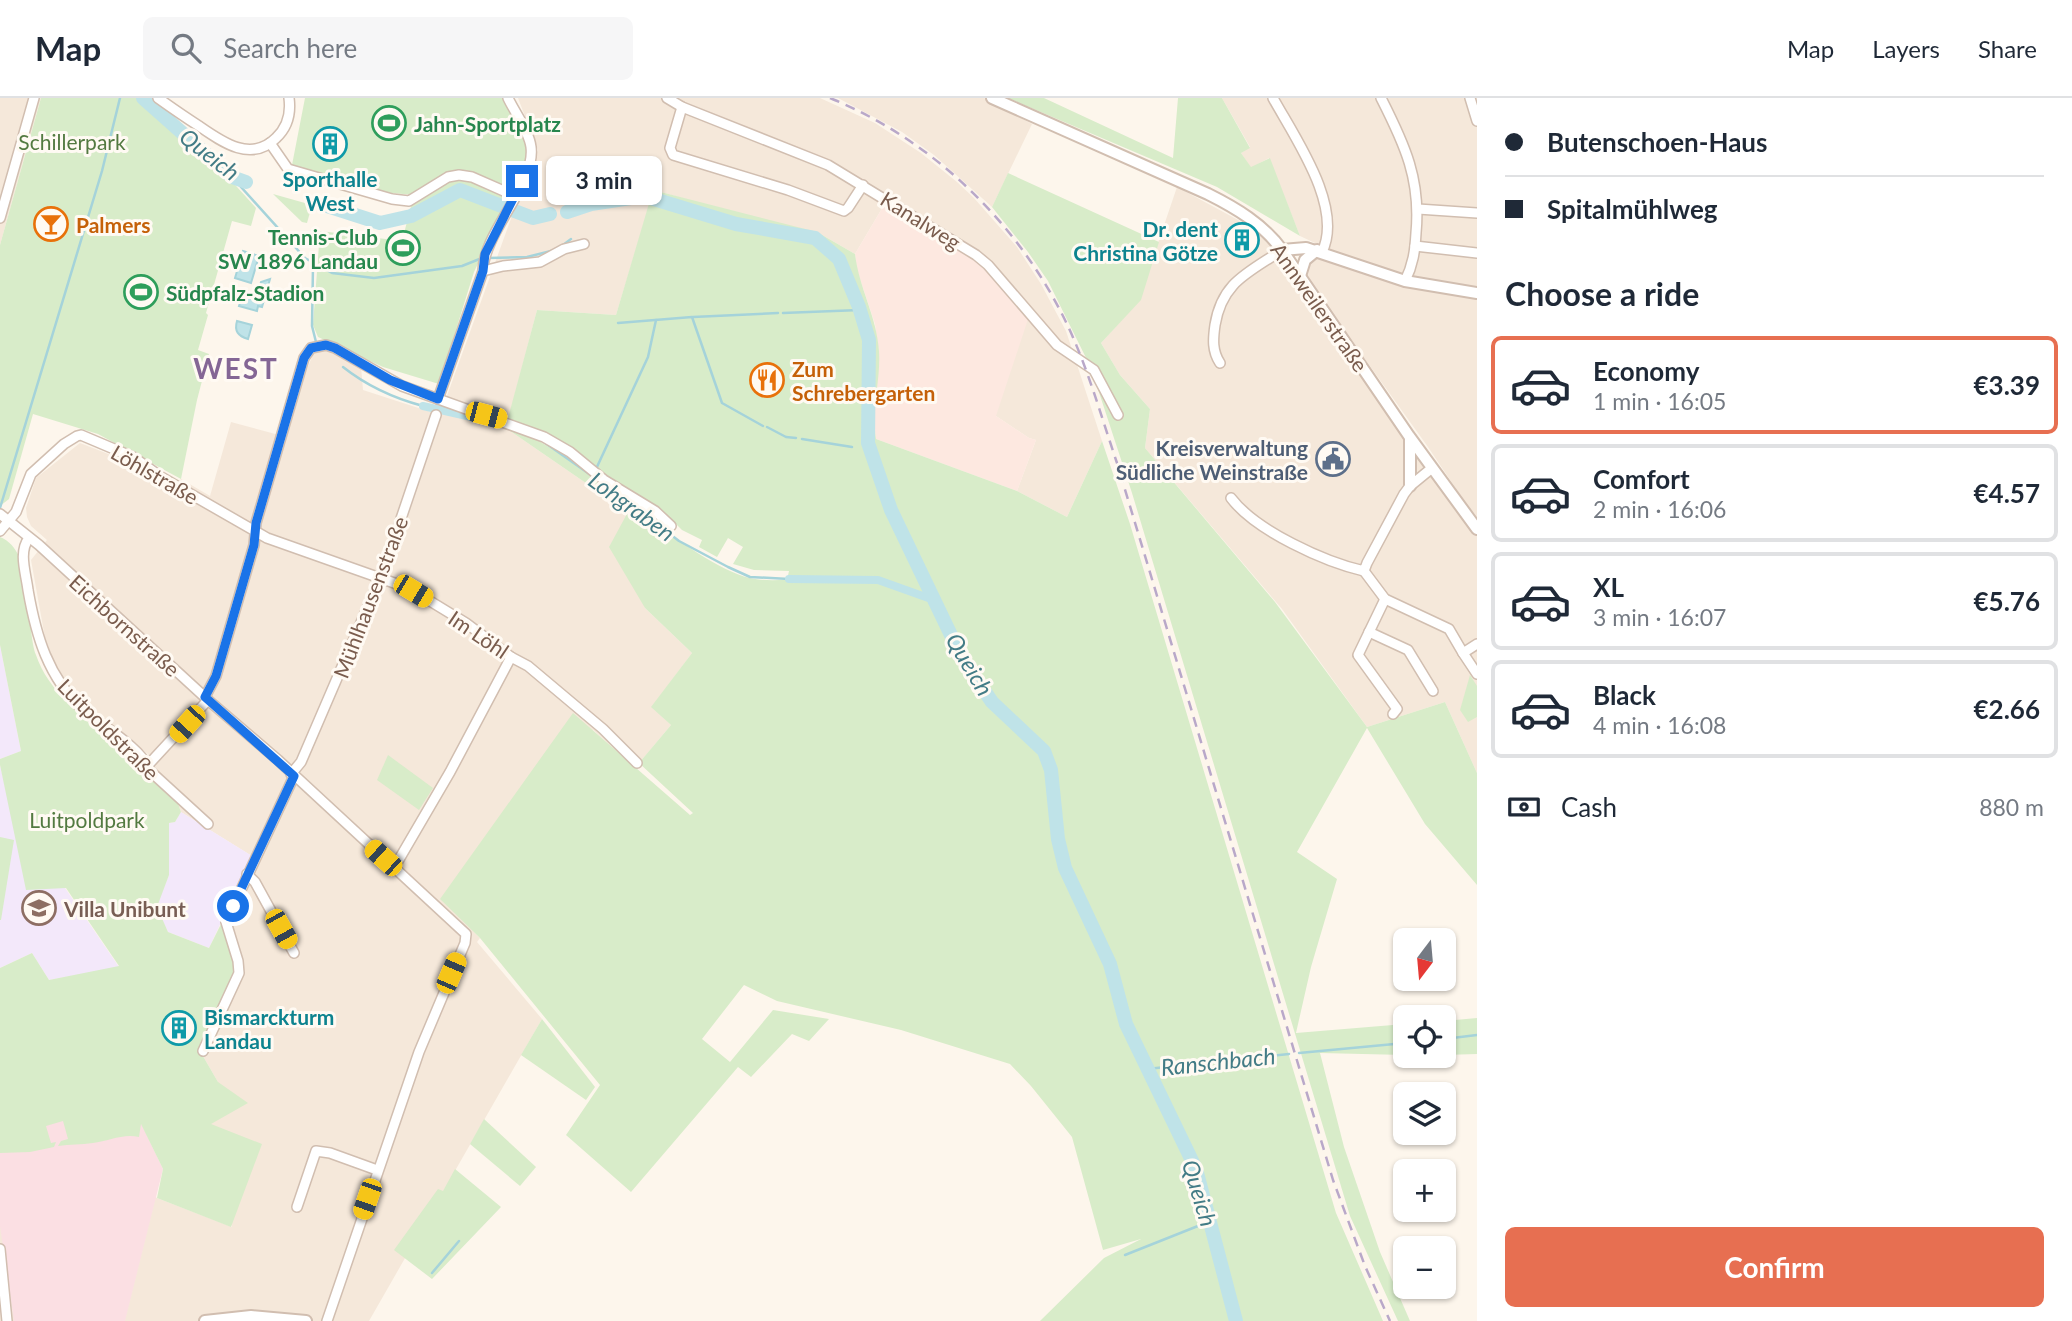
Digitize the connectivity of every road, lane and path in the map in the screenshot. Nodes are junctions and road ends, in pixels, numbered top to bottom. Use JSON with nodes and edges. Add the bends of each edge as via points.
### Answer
{"nodes":[{"id":1,"x":34,"y":98,"type":"edge"},
{"id":2,"x":289,"y":98,"type":"edge"},
{"id":3,"x":508,"y":98,"type":"edge"},
{"id":4,"x":667,"y":98,"type":"edge"},
{"id":5,"x":992,"y":98,"type":"edge"},
{"id":6,"x":1273,"y":98,"type":"edge"},
{"id":7,"x":1381,"y":98,"type":"edge"},
{"id":8,"x":1470,"y":98,"type":"edge"},
{"id":9,"x":161,"y":100,"type":"edge"},
{"id":10,"x":682,"y":107,"type":"junction"},
{"id":11,"x":1477,"y":121,"type":"edge"},
{"id":12,"x":270,"y":143,"type":"junction"},
{"id":13,"x":863,"y":185,"type":"junction"},
{"id":14,"x":514,"y":199,"type":"junction"},
{"id":15,"x":2,"y":206,"type":"edge"},
{"id":16,"x":1418,"y":209,"type":"junction"},
{"id":17,"x":1477,"y":213,"type":"edge"},
{"id":18,"x":0,"y":218,"type":"edge"},
{"id":19,"x":584,"y":244,"type":"dead end"},
{"id":20,"x":1415,"y":246,"type":"junction"},
{"id":21,"x":1282,"y":250,"type":"junction"},
{"id":22,"x":1320,"y":251,"type":"junction"},
{"id":23,"x":1477,"y":253,"type":"edge"},
{"id":24,"x":483,"y":271,"type":"junction"},
{"id":25,"x":1300,"y":276,"type":"junction"},
{"id":26,"x":1405,"y":281,"type":"junction"},
{"id":27,"x":1477,"y":293,"type":"edge"},
{"id":28,"x":1220,"y":363,"type":"dead end"},
{"id":29,"x":438,"y":399,"type":"junction"},
{"id":30,"x":436,"y":415,"type":"dead end"},
{"id":31,"x":1118,"y":415,"type":"dead end"},
{"id":32,"x":1409,"y":436,"type":"junction"},
{"id":33,"x":1432,"y":468,"type":"junction"},
{"id":34,"x":1410,"y":486,"type":"junction"},
{"id":35,"x":1231,"y":498,"type":"dead end"},
{"id":36,"x":4,"y":517,"type":"edge"},
{"id":37,"x":671,"y":526,"type":"dead end"},
{"id":38,"x":1477,"y":529,"type":"edge"},
{"id":39,"x":0,"y":531,"type":"edge"},
{"id":40,"x":256,"y":533,"type":"junction"},
{"id":41,"x":29,"y":538,"type":"junction"},
{"id":42,"x":1364,"y":571,"type":"junction"},
{"id":43,"x":380,"y":578,"type":"junction"},
{"id":44,"x":1385,"y":599,"type":"junction"},
{"id":45,"x":1369,"y":632,"type":"junction"},
{"id":46,"x":1477,"y":644,"type":"edge"},
{"id":47,"x":1463,"y":653,"type":"junction"},
{"id":48,"x":511,"y":657,"type":"junction"},
{"id":49,"x":1477,"y":674,"type":"edge"},
{"id":50,"x":1433,"y":691,"type":"dead end"},
{"id":51,"x":206,"y":699,"type":"junction"},
{"id":52,"x":1393,"y":714,"type":"dead end"},
{"id":53,"x":637,"y":763,"type":"dead end"},
{"id":54,"x":148,"y":765,"type":"junction"},
{"id":55,"x":293,"y":775,"type":"junction"},
{"id":56,"x":208,"y":824,"type":"dead end"},
{"id":57,"x":394,"y":868,"type":"junction"},
{"id":58,"x":247,"y":874,"type":"junction"},
{"id":59,"x":294,"y":953,"type":"dead end"},
{"id":60,"x":203,"y":1051,"type":"dead end"},
{"id":61,"x":377,"y":1170,"type":"junction"},
{"id":62,"x":297,"y":1207,"type":"dead end"},
{"id":63,"x":0,"y":1250,"type":"edge"},
{"id":64,"x":7,"y":1321,"type":"edge"},
{"id":65,"x":205,"y":1321,"type":"edge"},
{"id":66,"x":306,"y":1321,"type":"edge"},
{"id":67,"x":327,"y":1321,"type":"edge"}],
"edges":[{"from":1,"to":15,"type":"street"},
{"from":2,"to":12,"type":"street","via":[[285,125]]},
{"from":3,"to":14,"type":"street","via":[[531,146],[530,162]]},
{"from":4,"to":10,"type":"street","name":"Kanalweg"},
{"from":5,"to":21,"type":"street","name":"Annweilerstraße","via":[[1219,200],[1254,221]]},
{"from":6,"to":22,"type":"street","via":[[1321,189],[1329,233]]},
{"from":7,"to":16,"type":"street","via":[[1409,157]]},
{"from":8,"to":11,"type":"street"},
{"from":9,"to":12,"type":"street","via":[[232,147],[247,150]]},
{"from":10,"to":13,"type":"street","name":"Kanalweg","via":[[828,165]]},
{"from":10,"to":13,"type":"street","via":[[670,148],[673,155],[844,211]]},
{"from":12,"to":14,"type":"street","via":[[288,169],[392,199],[408,201],[448,177],[466,175]]},
{"from":13,"to":31,"type":"street","name":"Kanalweg","via":[[983,260],[1057,345],[1094,370]]},
{"from":14,"to":24,"type":"street","via":[[488,248]]},
{"from":15,"to":18,"type":"street"},
{"from":16,"to":17,"type":"street"},
{"from":16,"to":20,"type":"street"},
{"from":19,"to":24,"type":"street","via":[[540,262]]},
{"from":20,"to":23,"type":"street"},
{"from":20,"to":26,"type":"street"},
{"from":21,"to":22,"type":"street"},
{"from":21,"to":25,"type":"street","name":"Annweilerstraße"},
{"from":21,"to":28,"type":"street","via":[[1222,297],[1213,339]]},
{"from":22,"to":25,"type":"street","via":[[1305,260]]},
{"from":22,"to":26,"type":"street"},
{"from":24,"to":29,"type":"street"},
{"from":25,"to":32,"type":"street","name":"Annweilerstraße"},
{"from":26,"to":27,"type":"street"},
{"from":29,"to":37,"type":"street","via":[[532,431],[562,447]]},
{"from":29,"to":40,"type":"street","via":[[402,386],[335,348],[311,348],[304,358]]},
{"from":30,"to":43,"type":"street","name":"Mühlhausenstraße"},
{"from":32,"to":33,"type":"street","name":"Annweilerstraße"},
{"from":32,"to":34,"type":"street"},
{"from":33,"to":34,"type":"street"},
{"from":33,"to":38,"type":"street","name":"Annweilerstraße"},
{"from":34,"to":42,"type":"street"},
{"from":35,"to":42,"type":"street","via":[[1251,520],[1273,534]]},
{"from":36,"to":39,"type":"street"},
{"from":36,"to":40,"type":"street","name":"Löhlstraße","via":[[16,512],[31,474],[81,435],[133,457]]},
{"from":36,"to":41,"type":"street","name":"Eichbornstraße"},
{"from":40,"to":43,"type":"street","name":"Im Löhl"},
{"from":40,"to":51,"type":"street"},
{"from":41,"to":51,"type":"street","name":"Eichbornstraße"},
{"from":41,"to":54,"type":"street","name":"Luitpoldstraße","via":[[23,549],[29,593],[38,637],[50,666],[73,700]]},
{"from":42,"to":44,"type":"street"},
{"from":43,"to":48,"type":"street","name":"Im Löhl","via":[[419,594]]},
{"from":43,"to":55,"type":"street","name":"Mühlhausenstraße"},
{"from":44,"to":45,"type":"street"},
{"from":44,"to":47,"type":"street","via":[[1449,628]]},
{"from":45,"to":50,"type":"street","via":[[1408,650]]},
{"from":45,"to":52,"type":"street","via":[[1358,654],[1397,709]]},
{"from":46,"to":47,"type":"street"},
{"from":47,"to":49,"type":"street"},
{"from":48,"to":53,"type":"street","name":"Im Löhl","via":[[579,709]]},
{"from":48,"to":57,"type":"street"},
{"from":51,"to":54,"type":"street"},
{"from":51,"to":55,"type":"street","name":"Eichbornstraße"},
{"from":54,"to":56,"type":"street","name":"Luitpoldstraße"},
{"from":55,"to":57,"type":"street","name":"Eichbornstraße"},
{"from":55,"to":58,"type":"street","name":"Mühlhausenstraße"},
{"from":57,"to":61,"type":"street","name":"Eichbornstraße","via":[[466,935]]},
{"from":58,"to":59,"type":"street"},
{"from":58,"to":60,"type":"street","name":"Mühlhausenstraße","via":[[226,922],[239,973]]},
{"from":61,"to":62,"type":"street","via":[[316,1150]]},
{"from":61,"to":67,"type":"street"},
{"from":63,"to":64,"type":"street"},
{"from":65,"to":66,"type":"street","via":[[251,1316]]}]}
